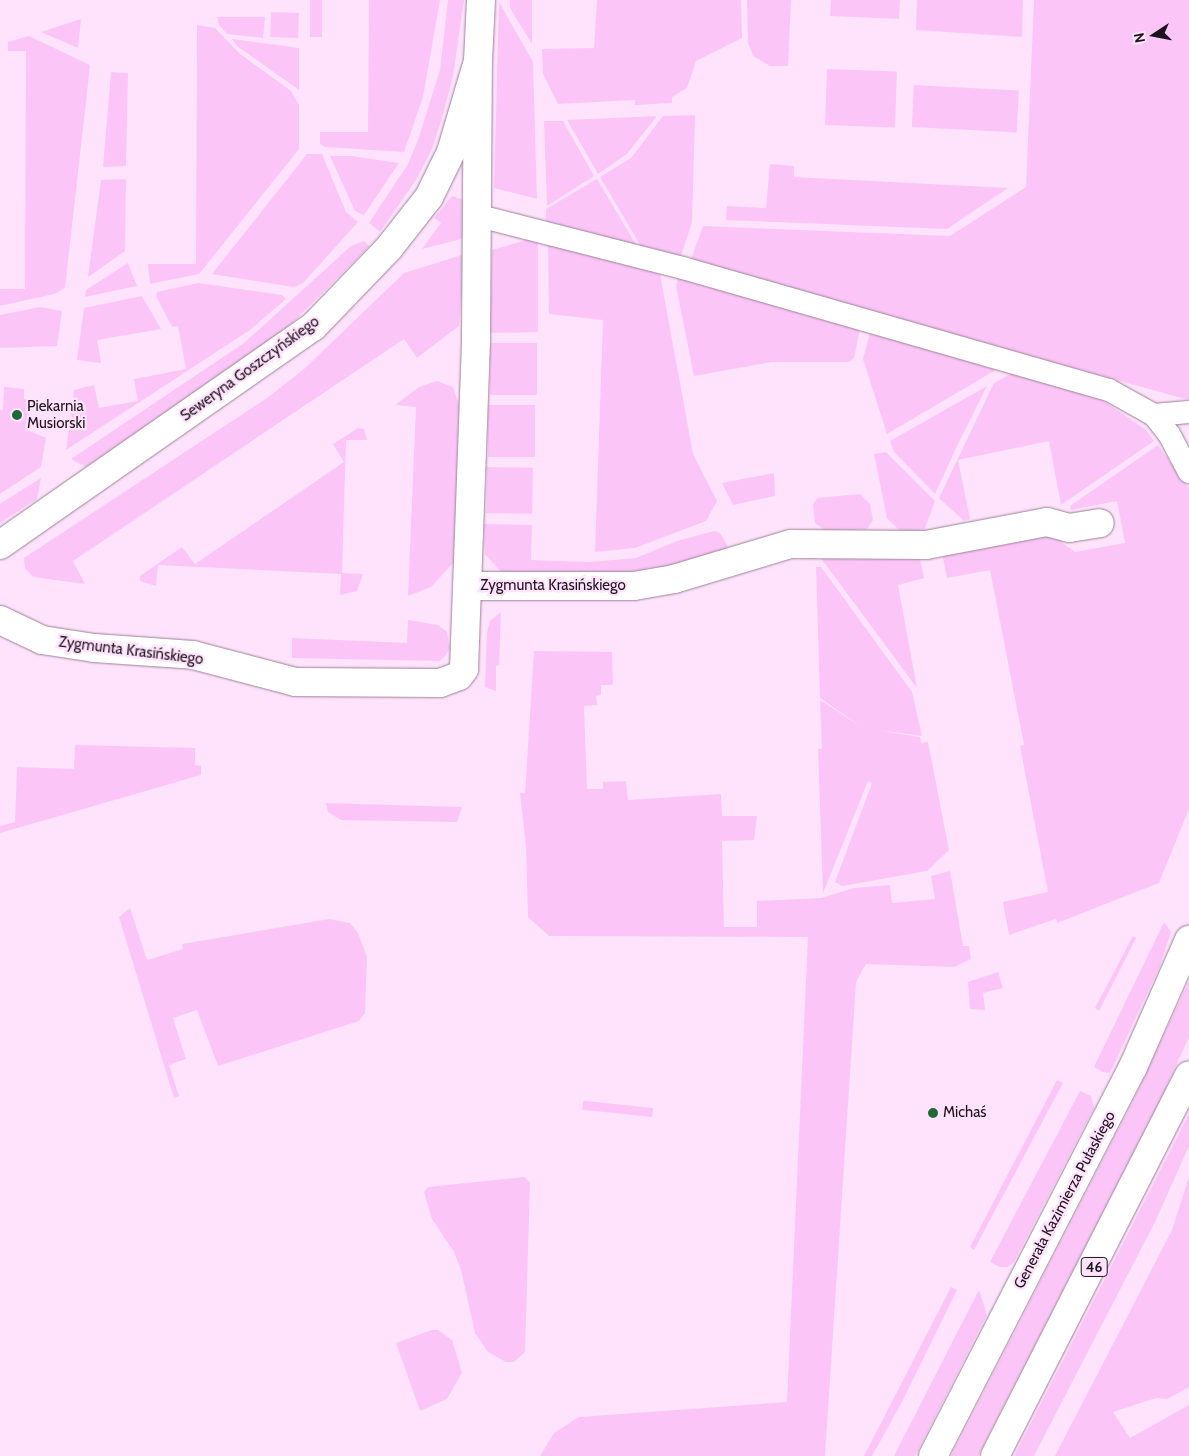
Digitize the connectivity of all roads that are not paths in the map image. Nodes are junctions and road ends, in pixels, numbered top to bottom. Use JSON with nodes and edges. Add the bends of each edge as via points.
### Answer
{"nodes":[{"id":1,"x":481,"y":0,"type":"edge"},
{"id":2,"x":478,"y":61,"type":"junction"},
{"id":3,"x":479,"y":216,"type":"junction"},
{"id":4,"x":1189,"y":412,"type":"edge"},
{"id":5,"x":1154,"y":415,"type":"junction"},
{"id":6,"x":1189,"y":472,"type":"edge"},
{"id":7,"x":1100,"y":523,"type":"dead end"},
{"id":8,"x":0,"y":545,"type":"edge"},
{"id":9,"x":468,"y":586,"type":"junction"},
{"id":10,"x":0,"y":620,"type":"edge"},
{"id":11,"x":1189,"y":940,"type":"edge"},
{"id":12,"x":1189,"y":1076,"type":"edge"},
{"id":13,"x":933,"y":1456,"type":"edge"},
{"id":14,"x":995,"y":1456,"type":"edge"}],
"edges":[{"from":1,"to":2,"type":"street","name":"Seweryna Goszczyńskiego"},
{"from":2,"to":3,"type":"street"},
{"from":2,"to":8,"type":"street","name":"Seweryna Goszczyńskiego","via":[[451,152],[429,196],[389,248],[313,327]]},
{"from":3,"to":5,"type":"street","via":[[1018,362],[1110,390]]},
{"from":3,"to":9,"type":"street"},
{"from":4,"to":5,"type":"street"},
{"from":5,"to":6,"type":"street","via":[[1169,434]]},
{"from":7,"to":9,"type":"street","name":"Zygmunta Krasińskiego","via":[[1069,528],[1047,522],[926,545],[790,544],[674,579],[634,586]]},
{"from":9,"to":10,"type":"street","name":"Zygmunta Krasińskiego","via":[[464,669],[459,676],[440,683],[295,682],[193,655],[94,648],[42,640]]},
{"from":11,"to":13,"type":"street","name":"Generała Kazimierza Pułaskiego","via":[[1118,1098]]},
{"from":12,"to":14,"type":"street","number":"46"}]}
